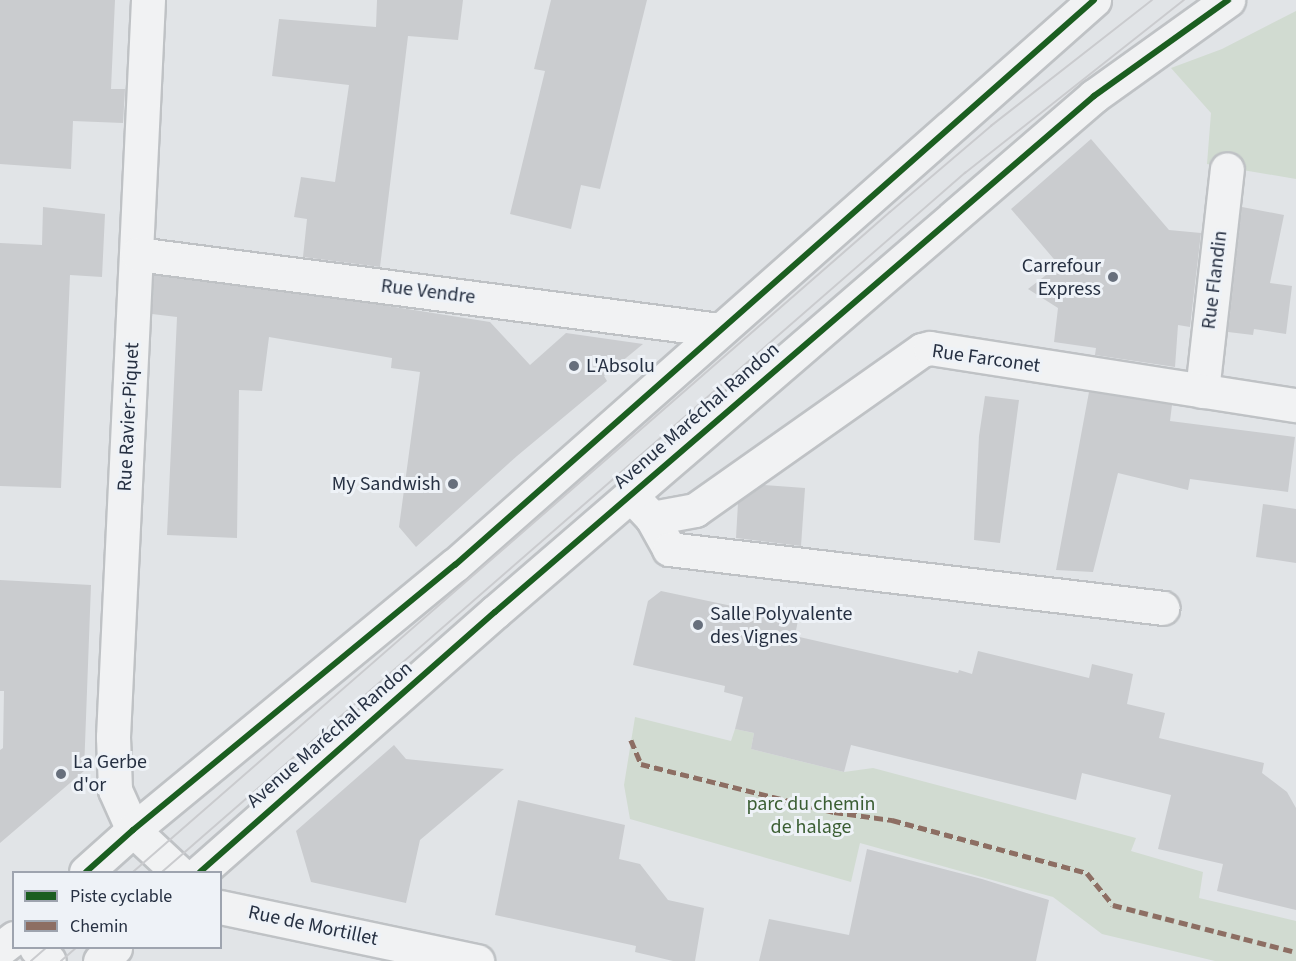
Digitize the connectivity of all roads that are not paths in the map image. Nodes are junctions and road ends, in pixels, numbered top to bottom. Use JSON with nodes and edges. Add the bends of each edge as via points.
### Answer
{"nodes":[{"id":1,"x":148,"y":0,"type":"edge"},
{"id":2,"x":1094,"y":0,"type":"edge"},
{"id":3,"x":1228,"y":0,"type":"edge"},
{"id":4,"x":1227,"y":168,"type":"dead end"},
{"id":5,"x":137,"y":254,"type":"junction"},
{"id":6,"x":719,"y":330,"type":"junction"},
{"id":7,"x":1202,"y":391,"type":"junction"},
{"id":8,"x":1296,"y":405,"type":"edge"},
{"id":9,"x":641,"y":506,"type":"junction"},
{"id":10,"x":1162,"y":608,"type":"dead end"},
{"id":11,"x":133,"y":830,"type":"junction"},
{"id":12,"x":88,"y":871,"type":"edge"},
{"id":13,"x":176,"y":871,"type":"edge"},
{"id":14,"x":202,"y":871,"type":"edge"},
{"id":15,"x":222,"y":907,"type":"edge"},
{"id":16,"x":12,"y":940,"type":"edge"},
{"id":17,"x":0,"y":949,"type":"edge"},
{"id":18,"x":37,"y":949,"type":"edge"},
{"id":19,"x":114,"y":949,"type":"edge"},
{"id":20,"x":49,"y":961,"type":"edge"},
{"id":21,"x":100,"y":961,"type":"edge"},
{"id":22,"x":477,"y":961,"type":"edge"}],
"edges":[{"from":1,"to":5,"type":"street","name":"Rue Ravier-Piquet"},
{"from":2,"to":6,"type":"street"},
{"from":3,"to":9,"type":"street","name":"Avenue Maréchal Randon","via":[[1094,96]]},
{"from":4,"to":7,"type":"street","name":"Rue Flandin"},
{"from":5,"to":6,"type":"street","name":"Rue Vendre"},
{"from":5,"to":11,"type":"street","name":"Rue Ravier-Piquet","via":[[113,737],[115,790]]},
{"from":6,"to":11,"type":"street","via":[[455,565]]},
{"from":7,"to":8,"type":"street","name":"Rue Farconet"},
{"from":7,"to":9,"type":"street","name":"Rue Farconet","via":[[930,348],[694,510]]},
{"from":9,"to":10,"type":"street","via":[[669,549]]},
{"from":9,"to":14,"type":"street","name":"Avenue Maréchal Randon"},
{"from":11,"to":12,"type":"street"},
{"from":11,"to":13,"type":"street"},
{"from":15,"to":22,"type":"street","name":"Rue de Mortillet"},
{"from":16,"to":17,"type":"street"},
{"from":18,"to":20,"type":"street"},
{"from":19,"to":21,"type":"street"}]}
